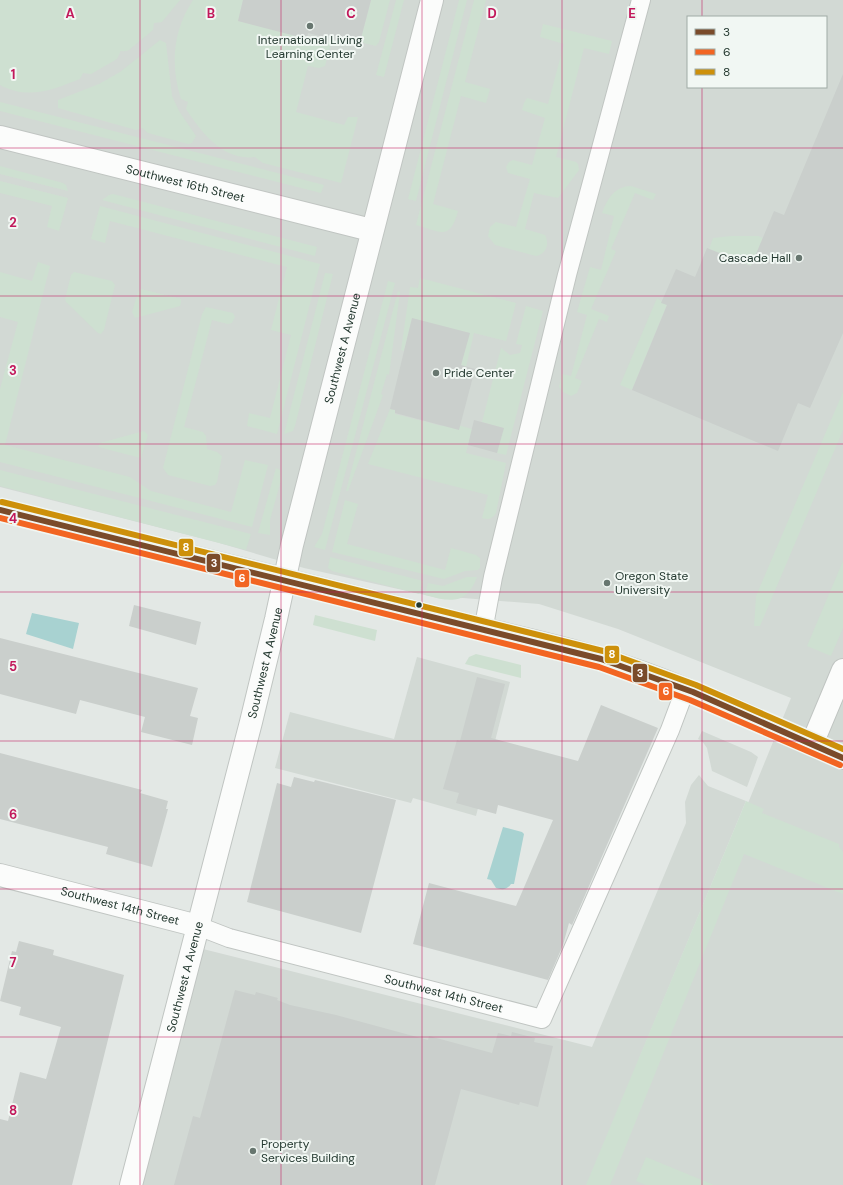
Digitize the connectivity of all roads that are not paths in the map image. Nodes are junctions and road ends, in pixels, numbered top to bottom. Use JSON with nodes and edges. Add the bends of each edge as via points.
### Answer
{"nodes":[{"id":1,"x":432,"y":0,"type":"edge"},
{"id":2,"x":641,"y":0,"type":"edge"},
{"id":3,"x":0,"y":137,"type":"edge"},
{"id":4,"x":371,"y":230,"type":"junction"},
{"id":5,"x":0,"y":510,"type":"edge"},
{"id":6,"x":284,"y":579,"type":"junction"},
{"id":7,"x":483,"y":630,"type":"junction"},
{"id":8,"x":843,"y":670,"type":"edge"},
{"id":9,"x":685,"y":690,"type":"junction"},
{"id":10,"x":812,"y":744,"type":"junction"},
{"id":11,"x":843,"y":758,"type":"edge"},
{"id":12,"x":0,"y":875,"type":"edge"},
{"id":13,"x":198,"y":926,"type":"junction"},
{"id":14,"x":131,"y":1185,"type":"edge"}],
"edges":[{"from":1,"to":4,"type":"street","name":"Southwest A Avenue"},
{"from":2,"to":7,"type":"lane","via":[[565,282],[493,576]]},
{"from":3,"to":4,"type":"street","name":"Southwest 16th Street"},
{"from":4,"to":6,"type":"street","name":"Southwest A Avenue"},
{"from":5,"to":6,"type":"street"},
{"from":6,"to":7,"type":"street"},
{"from":6,"to":13,"type":"street","name":"Southwest A Avenue"},
{"from":7,"to":9,"type":"street","via":[[550,644],[602,659]]},
{"from":8,"to":10,"type":"street"},
{"from":9,"to":10,"type":"street"},
{"from":9,"to":13,"type":"lane","name":"Southwest 14th Street","via":[[670,730],[542,1018],[229,938]]},
{"from":10,"to":11,"type":"street"},
{"from":12,"to":13,"type":"street","name":"Southwest 14th Street"},
{"from":13,"to":14,"type":"street","name":"Southwest A Avenue"}]}
